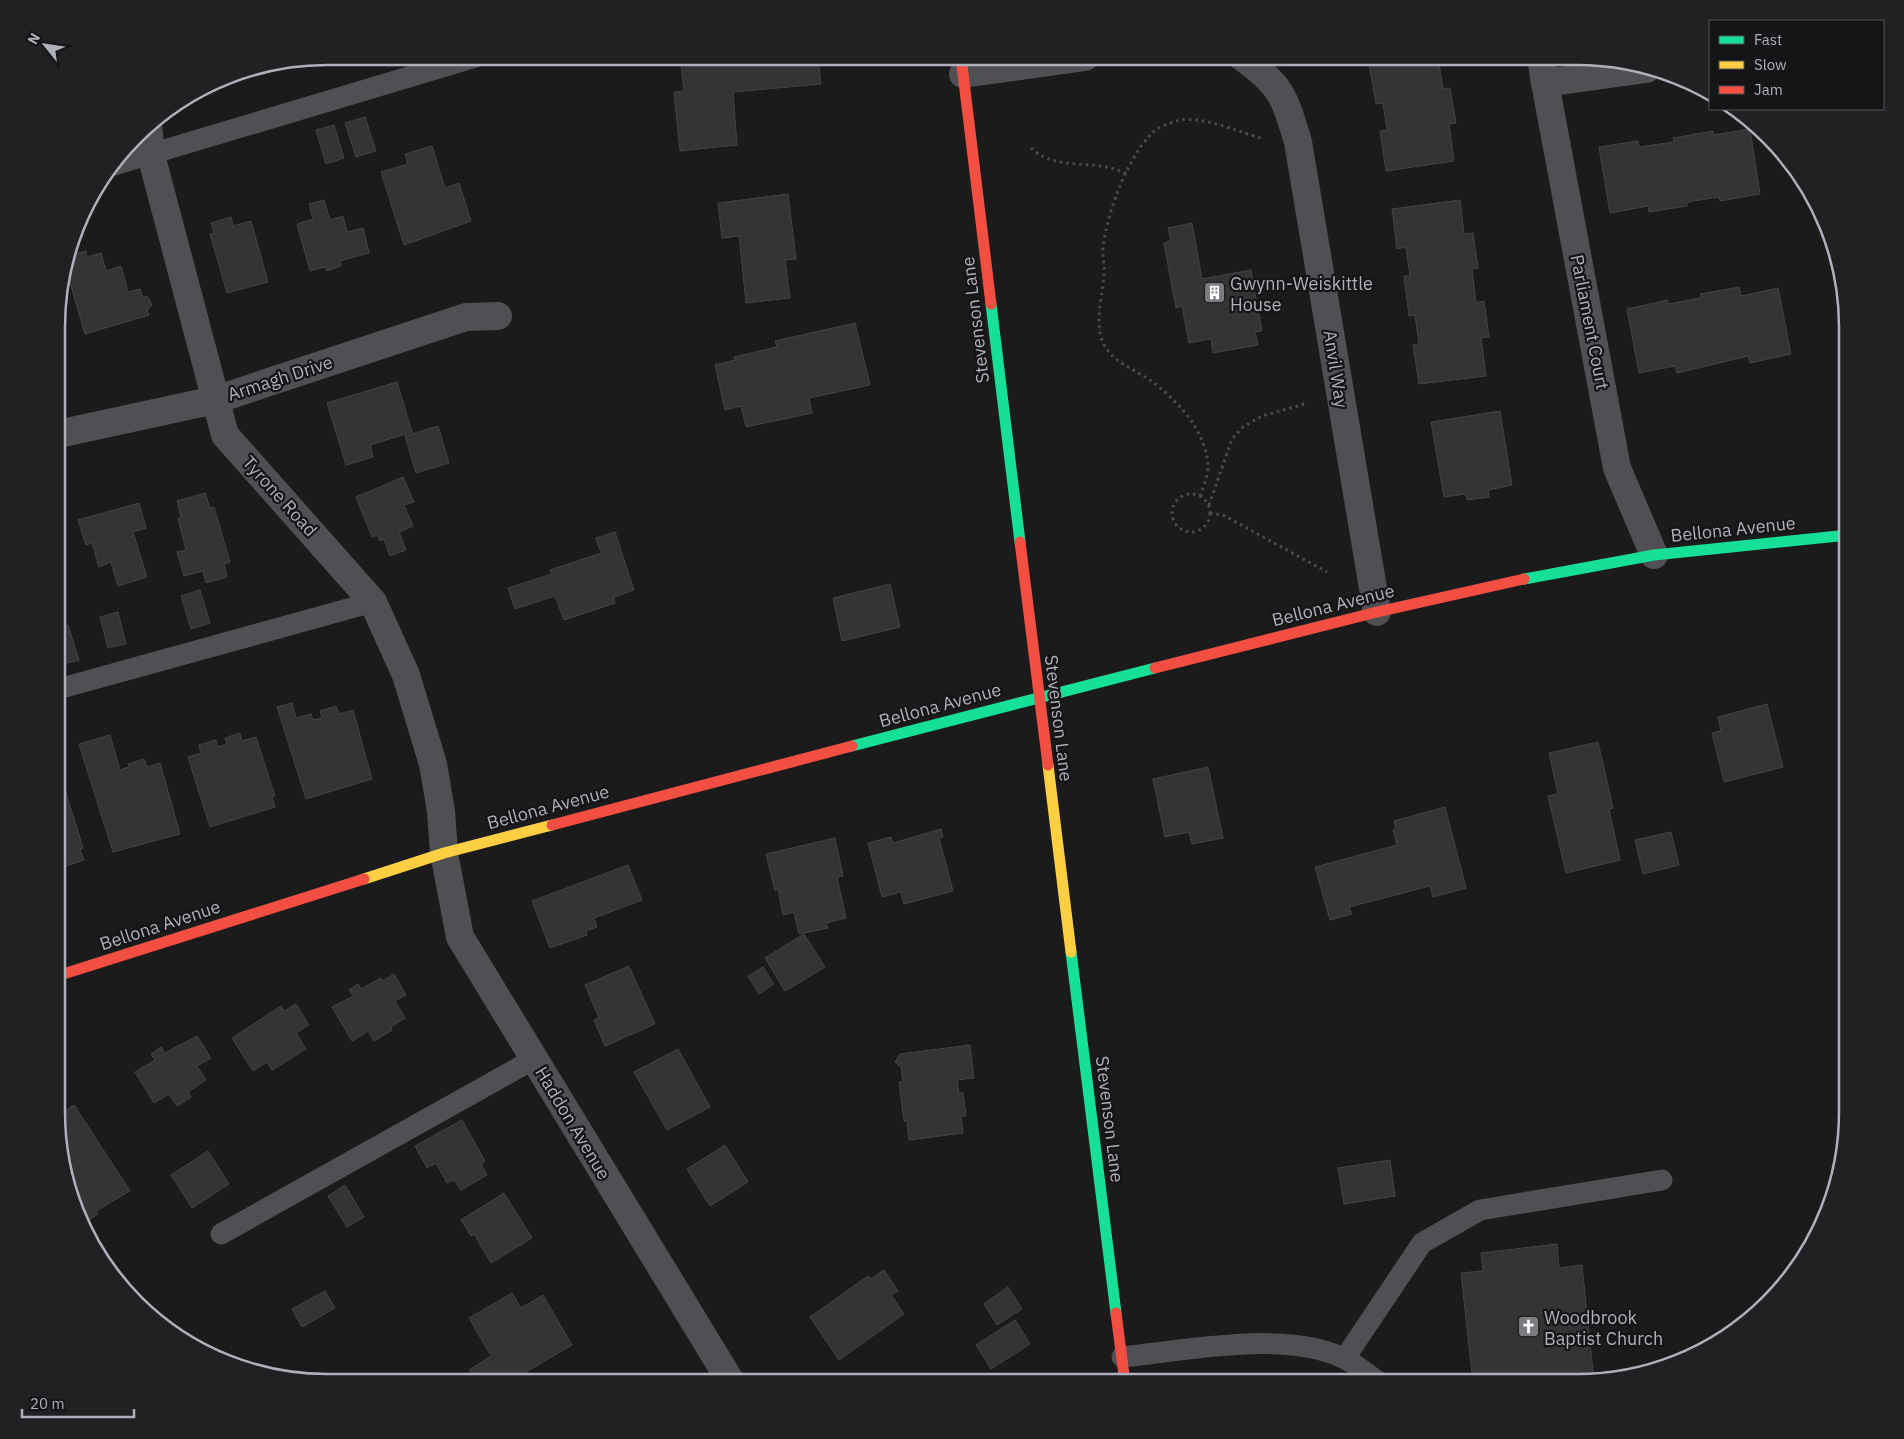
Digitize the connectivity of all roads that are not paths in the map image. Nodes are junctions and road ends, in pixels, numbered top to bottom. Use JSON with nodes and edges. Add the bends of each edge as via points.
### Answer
{"nodes":[{"id":1,"x":449,"y":65,"type":"edge"},
{"id":2,"x":962,"y":65,"type":"edge"},
{"id":3,"x":1253,"y":65,"type":"edge"},
{"id":4,"x":1542,"y":65,"type":"edge"},
{"id":5,"x":1632,"y":71,"type":"edge"},
{"id":6,"x":1545,"y":83,"type":"junction"},
{"id":7,"x":149,"y":135,"type":"edge"},
{"id":8,"x":151,"y":155,"type":"junction"},
{"id":9,"x":123,"y":163,"type":"edge"},
{"id":10,"x":498,"y":316,"type":"dead end"},
{"id":11,"x":215,"y":400,"type":"junction"},
{"id":12,"x":65,"y":432,"type":"edge"},
{"id":13,"x":1839,"y":535,"type":"edge"},
{"id":14,"x":1654,"y":555,"type":"junction"},
{"id":15,"x":373,"y":602,"type":"junction"},
{"id":16,"x":1377,"y":612,"type":"junction"},
{"id":17,"x":65,"y":687,"type":"edge"},
{"id":18,"x":1039,"y":697,"type":"junction"},
{"id":19,"x":444,"y":853,"type":"junction"},
{"id":20,"x":65,"y":973,"type":"edge"},
{"id":21,"x":534,"y":1059,"type":"junction"},
{"id":22,"x":1662,"y":1180,"type":"dead end"},
{"id":23,"x":221,"y":1234,"type":"dead end"},
{"id":24,"x":1122,"y":1357,"type":"junction"},
{"id":25,"x":1345,"y":1358,"type":"junction"},
{"id":26,"x":726,"y":1374,"type":"edge"},
{"id":27,"x":1125,"y":1374,"type":"edge"},
{"id":28,"x":1367,"y":1374,"type":"edge"}],
"edges":[{"from":1,"to":8,"type":"lane"},
{"from":2,"to":18,"type":"street","name":"Stevenson Lane"},
{"from":3,"to":16,"type":"street","name":"Anvil Way","via":[[1267,75],[1285,98],[1298,142]]},
{"from":4,"to":6,"type":"street","name":"Parliament Court"},
{"from":5,"to":6,"type":"street"},
{"from":6,"to":14,"type":"street","name":"Parliament Court","via":[[1617,468]]},
{"from":7,"to":8,"type":"street","name":"Tyrone Road"},
{"from":8,"to":9,"type":"lane"},
{"from":8,"to":11,"type":"street","name":"Tyrone Road"},
{"from":10,"to":11,"type":"street","name":"Armagh Drive","via":[[466,317]]},
{"from":11,"to":12,"type":"street","name":"Armagh Drive"},
{"from":11,"to":15,"type":"street","name":"Tyrone Road","via":[[225,435]]},
{"from":13,"to":14,"type":"street","name":"Bellona Avenue"},
{"from":14,"to":16,"type":"street","name":"Bellona Avenue","via":[[1555,572]]},
{"from":15,"to":17,"type":"lane"},
{"from":15,"to":19,"type":"street","name":"Tyrone Road","via":[[406,675],[433,764]]},
{"from":16,"to":18,"type":"street","name":"Bellona Avenue"},
{"from":18,"to":19,"type":"street","name":"Bellona Avenue"},
{"from":18,"to":24,"type":"street","name":"Stevenson Lane"},
{"from":19,"to":20,"type":"street","name":"Bellona Avenue"},
{"from":19,"to":21,"type":"street","name":"Haddon Avenue","via":[[460,936]]},
{"from":21,"to":23,"type":"lane"},
{"from":21,"to":26,"type":"street","name":"Haddon Avenue"},
{"from":22,"to":25,"type":"lane","via":[[1480,1210],[1471,1215],[1422,1243]]},
{"from":24,"to":25,"type":"lane","via":[[1257,1343],[1301,1345]]},
{"from":24,"to":27,"type":"street","name":"Stevenson Lane"},
{"from":25,"to":28,"type":"lane"}]}
